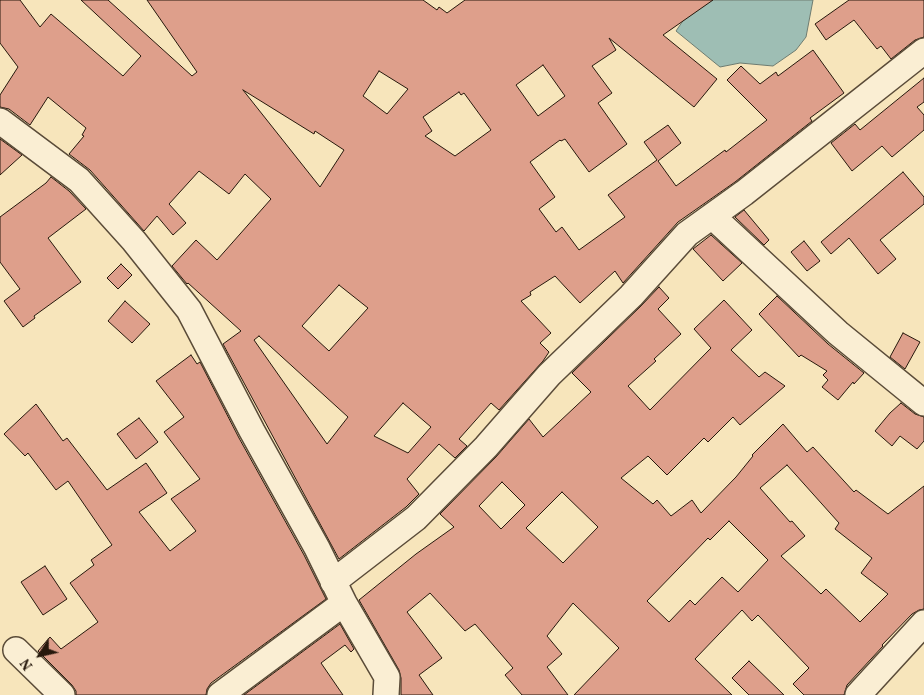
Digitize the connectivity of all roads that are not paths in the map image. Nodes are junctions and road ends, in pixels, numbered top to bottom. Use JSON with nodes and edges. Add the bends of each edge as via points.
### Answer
{"nodes":[{"id":1,"x":924,"y":51,"type":"edge"},
{"id":2,"x":0,"y":121,"type":"edge"},
{"id":3,"x":712,"y":216,"type":"junction"},
{"id":4,"x":924,"y":403,"type":"edge"},
{"id":5,"x":338,"y":593,"type":"junction"},
{"id":6,"x":924,"y":623,"type":"edge"},
{"id":7,"x":16,"y":650,"type":"dead end"},
{"id":8,"x":62,"y":695,"type":"edge"},
{"id":9,"x":220,"y":695,"type":"edge"},
{"id":10,"x":386,"y":695,"type":"edge"},
{"id":11,"x":858,"y":695,"type":"edge"}],
"edges":[{"from":1,"to":3,"type":"street"},
{"from":2,"to":5,"type":"street","via":[[79,180],[134,241],[189,310]]},
{"from":3,"to":4,"type":"street","via":[[838,333]]},
{"from":3,"to":5,"type":"street","via":[[687,234],[631,296],[549,375],[486,447]]},
{"from":5,"to":9,"type":"street"},
{"from":5,"to":10,"type":"street","via":[[387,677]]},
{"from":6,"to":11,"type":"street"},
{"from":7,"to":8,"type":"street"}]}
